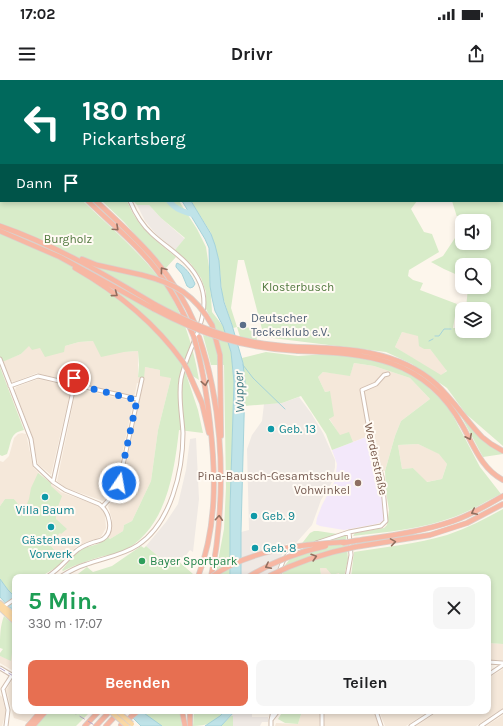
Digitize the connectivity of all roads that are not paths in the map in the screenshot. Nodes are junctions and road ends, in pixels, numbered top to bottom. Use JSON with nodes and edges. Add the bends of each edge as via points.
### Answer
{"nodes":[{"id":1,"x":89,"y":202,"type":"edge"},
{"id":2,"x":97,"y":202,"type":"edge"},
{"id":3,"x":130,"y":202,"type":"edge"},
{"id":4,"x":0,"y":226,"type":"edge"},
{"id":5,"x":0,"y":231,"type":"edge"},
{"id":6,"x":56,"y":249,"type":"junction"},
{"id":7,"x":60,"y":257,"type":"junction"},
{"id":8,"x":155,"y":307,"type":"junction"},
{"id":9,"x":0,"y":360,"type":"edge"},
{"id":10,"x":388,"y":374,"type":"dead end"},
{"id":11,"x":142,"y":379,"type":"dead end"},
{"id":12,"x":68,"y":383,"type":"junction"},
{"id":13,"x":10,"y":386,"type":"junction"},
{"id":14,"x":81,"y":386,"type":"junction"},
{"id":15,"x":73,"y":391,"type":"junction"},
{"id":16,"x":137,"y":400,"type":"junction"},
{"id":17,"x":450,"y":403,"type":"junction"},
{"id":18,"x":220,"y":446,"type":"junction"},
{"id":19,"x":503,"y":451,"type":"edge"},
{"id":20,"x":503,"y":480,"type":"edge"},
{"id":21,"x":53,"y":482,"type":"junction"},
{"id":22,"x":503,"y":496,"type":"edge"},
{"id":23,"x":503,"y":504,"type":"edge"},
{"id":24,"x":104,"y":506,"type":"junction"},
{"id":25,"x":349,"y":532,"type":"junction"},
{"id":26,"x":209,"y":539,"type":"junction"},
{"id":27,"x":345,"y":542,"type":"junction"},
{"id":28,"x":52,"y":574,"type":"edge"},
{"id":29,"x":66,"y":574,"type":"edge"},
{"id":30,"x":199,"y":574,"type":"edge"},
{"id":31,"x":211,"y":574,"type":"edge"},
{"id":32,"x":216,"y":574,"type":"edge"},
{"id":33,"x":253,"y":574,"type":"edge"},
{"id":34,"x":274,"y":574,"type":"edge"},
{"id":35,"x":280,"y":574,"type":"edge"},
{"id":36,"x":348,"y":574,"type":"edge"},
{"id":37,"x":12,"y":601,"type":"edge"},
{"id":38,"x":0,"y":603,"type":"edge"},
{"id":39,"x":2,"y":607,"type":"edge"},
{"id":40,"x":12,"y":614,"type":"edge"},
{"id":41,"x":12,"y":619,"type":"edge"},
{"id":42,"x":491,"y":662,"type":"edge"},
{"id":43,"x":503,"y":664,"type":"edge"},
{"id":44,"x":0,"y":668,"type":"edge"},
{"id":45,"x":491,"y":673,"type":"edge"},
{"id":46,"x":12,"y":675,"type":"edge"},
{"id":47,"x":12,"y":677,"type":"edge"},
{"id":48,"x":0,"y":692,"type":"edge"},
{"id":49,"x":4,"y":693,"type":"junction"},
{"id":50,"x":503,"y":711,"type":"edge"},
{"id":51,"x":38,"y":714,"type":"edge"},
{"id":52,"x":43,"y":714,"type":"edge"},
{"id":53,"x":96,"y":714,"type":"edge"},
{"id":54,"x":107,"y":714,"type":"edge"},
{"id":55,"x":113,"y":714,"type":"edge"},
{"id":56,"x":116,"y":714,"type":"edge"},
{"id":57,"x":122,"y":714,"type":"edge"},
{"id":58,"x":131,"y":714,"type":"edge"},
{"id":59,"x":134,"y":714,"type":"edge"},
{"id":60,"x":183,"y":714,"type":"edge"},
{"id":61,"x":189,"y":714,"type":"edge"},
{"id":62,"x":272,"y":714,"type":"edge"},
{"id":63,"x":276,"y":714,"type":"edge"},
{"id":64,"x":322,"y":714,"type":"edge"},
{"id":65,"x":377,"y":714,"type":"edge"},
{"id":66,"x":429,"y":714,"type":"edge"},
{"id":67,"x":128,"y":718,"type":"junction"},
{"id":68,"x":271,"y":720,"type":"junction"},
{"id":69,"x":187,"y":724,"type":"edge"},
{"id":70,"x":133,"y":725,"type":"edge"},
{"id":71,"x":6,"y":726,"type":"edge"},
{"id":72,"x":28,"y":726,"type":"edge"},
{"id":73,"x":33,"y":726,"type":"edge"},
{"id":74,"x":85,"y":726,"type":"edge"},
{"id":75,"x":96,"y":726,"type":"edge"},
{"id":76,"x":106,"y":726,"type":"edge"},
{"id":77,"x":120,"y":726,"type":"edge"},
{"id":78,"x":127,"y":726,"type":"edge"},
{"id":79,"x":271,"y":726,"type":"edge"},
{"id":80,"x":322,"y":726,"type":"edge"},
{"id":81,"x":381,"y":726,"type":"edge"},
{"id":82,"x":411,"y":726,"type":"edge"},
{"id":83,"x":481,"y":726,"type":"edge"}],
"edges":[{"from":1,"to":26,"type":"highway","one_way":true,"bridge":true,"via":[[154,266],[177,299],[194,337],[209,408],[215,476]]},
{"from":18,"to":2,"type":"highway","one_way":true,"bridge":true,"via":[[212,385],[200,337],[178,292],[156,260]]},
{"from":3,"to":29,"type":"street","via":[[146,228],[192,270],[199,279],[203,293],[204,306],[199,329],[181,379],[181,459],[170,502],[160,521],[144,540],[128,550]]},
{"from":4,"to":6,"type":"highway"},
{"from":5,"to":7,"type":"highway"},
{"from":6,"to":8,"type":"highway"},
{"from":6,"to":18,"type":"highway","bridge":true,"via":[[97,265],[172,285],[201,308],[212,325],[220,355]]},
{"from":7,"to":8,"type":"highway"},
{"from":7,"to":26,"type":"highway","one_way":true,"bridge":true,"via":[[132,307],[160,334],[183,362],[195,384],[208,430],[212,467],[213,492]]},
{"from":8,"to":17,"type":"highway","bridge":true,"via":[[193,328],[224,340],[257,347],[358,354],[391,362],[417,375]]},
{"from":9,"to":13,"type":"street"},
{"from":10,"to":25,"type":"street","name":"Werderstraße","via":[[376,384],[362,390],[370,435],[382,477],[386,521],[381,526]]},
{"from":11,"to":16,"type":"street"},
{"from":12,"to":13,"type":"street","via":[[38,376]]},
{"from":12,"to":14,"type":"street","via":[[72,378],[77,378]]},
{"from":12,"to":15,"type":"street"},
{"from":13,"to":21,"type":"street","via":[[31,439],[35,465]]},
{"from":14,"to":15,"type":"street","via":[[77,391]]},
{"from":14,"to":16,"type":"street"},
{"from":15,"to":21,"type":"street"},
{"from":16,"to":24,"type":"street","via":[[117,489]]},
{"from":17,"to":19,"type":"highway","via":[[482,437]]},
{"from":17,"to":20,"type":"highway","one_way":true,"via":[[482,463]]},
{"from":31,"to":18,"type":"highway","one_way":true,"via":[[220,507]]},
{"from":21,"to":24,"type":"street","via":[[66,491]]},
{"from":22,"to":27,"type":"highway","one_way":true,"bridge":true,"via":[[460,518],[429,528]]},
{"from":34,"to":23,"type":"highway","one_way":true,"bridge":true,"via":[[311,558],[354,547],[430,536],[467,523]]},
{"from":24,"to":28,"type":"street","via":[[108,514],[109,528],[103,540],[78,549]]},
{"from":25,"to":35,"type":"street","via":[[293,551],[282,564]]},
{"from":25,"to":36,"type":"street","via":[[351,555]]},
{"from":26,"to":30,"type":"highway"},
{"from":27,"to":32,"type":"highway","bridge":true,"via":[[266,553],[236,563]]},
{"from":27,"to":33,"type":"highway","one_way":true,"bridge":true,"via":[[295,554]]},
{"from":37,"to":39,"type":"street"},
{"from":38,"to":39,"type":"main road"},
{"from":39,"to":40,"type":"main road"},
{"from":39,"to":41,"type":"main road"},
{"from":42,"to":43,"type":"street"},
{"from":43,"to":45,"type":"street"},
{"from":44,"to":46,"type":"street"},
{"from":47,"to":49,"type":"street"},
{"from":48,"to":49,"type":"street"},
{"from":49,"to":71,"type":"street","via":[[8,710]]},
{"from":50,"to":83,"type":"street"},
{"from":51,"to":72,"type":"highway"},
{"from":52,"to":73,"type":"highway"},
{"from":53,"to":74,"type":"highway"},
{"from":54,"to":75,"type":"highway"},
{"from":55,"to":78,"type":"main road","bridge":true},
{"from":56,"to":76,"type":"highway"},
{"from":57,"to":70,"type":"main road","bridge":true},
{"from":58,"to":67,"type":"highway"},
{"from":59,"to":67,"type":"highway"},
{"from":60,"to":69,"type":"highway"},
{"from":61,"to":69,"type":"highway"},
{"from":62,"to":68,"type":"street"},
{"from":63,"to":68,"type":"street"},
{"from":64,"to":80,"type":"street"},
{"from":65,"to":81,"type":"street"},
{"from":66,"to":82,"type":"street"},
{"from":67,"to":77,"type":"highway"},
{"from":68,"to":79,"type":"street"}]}
